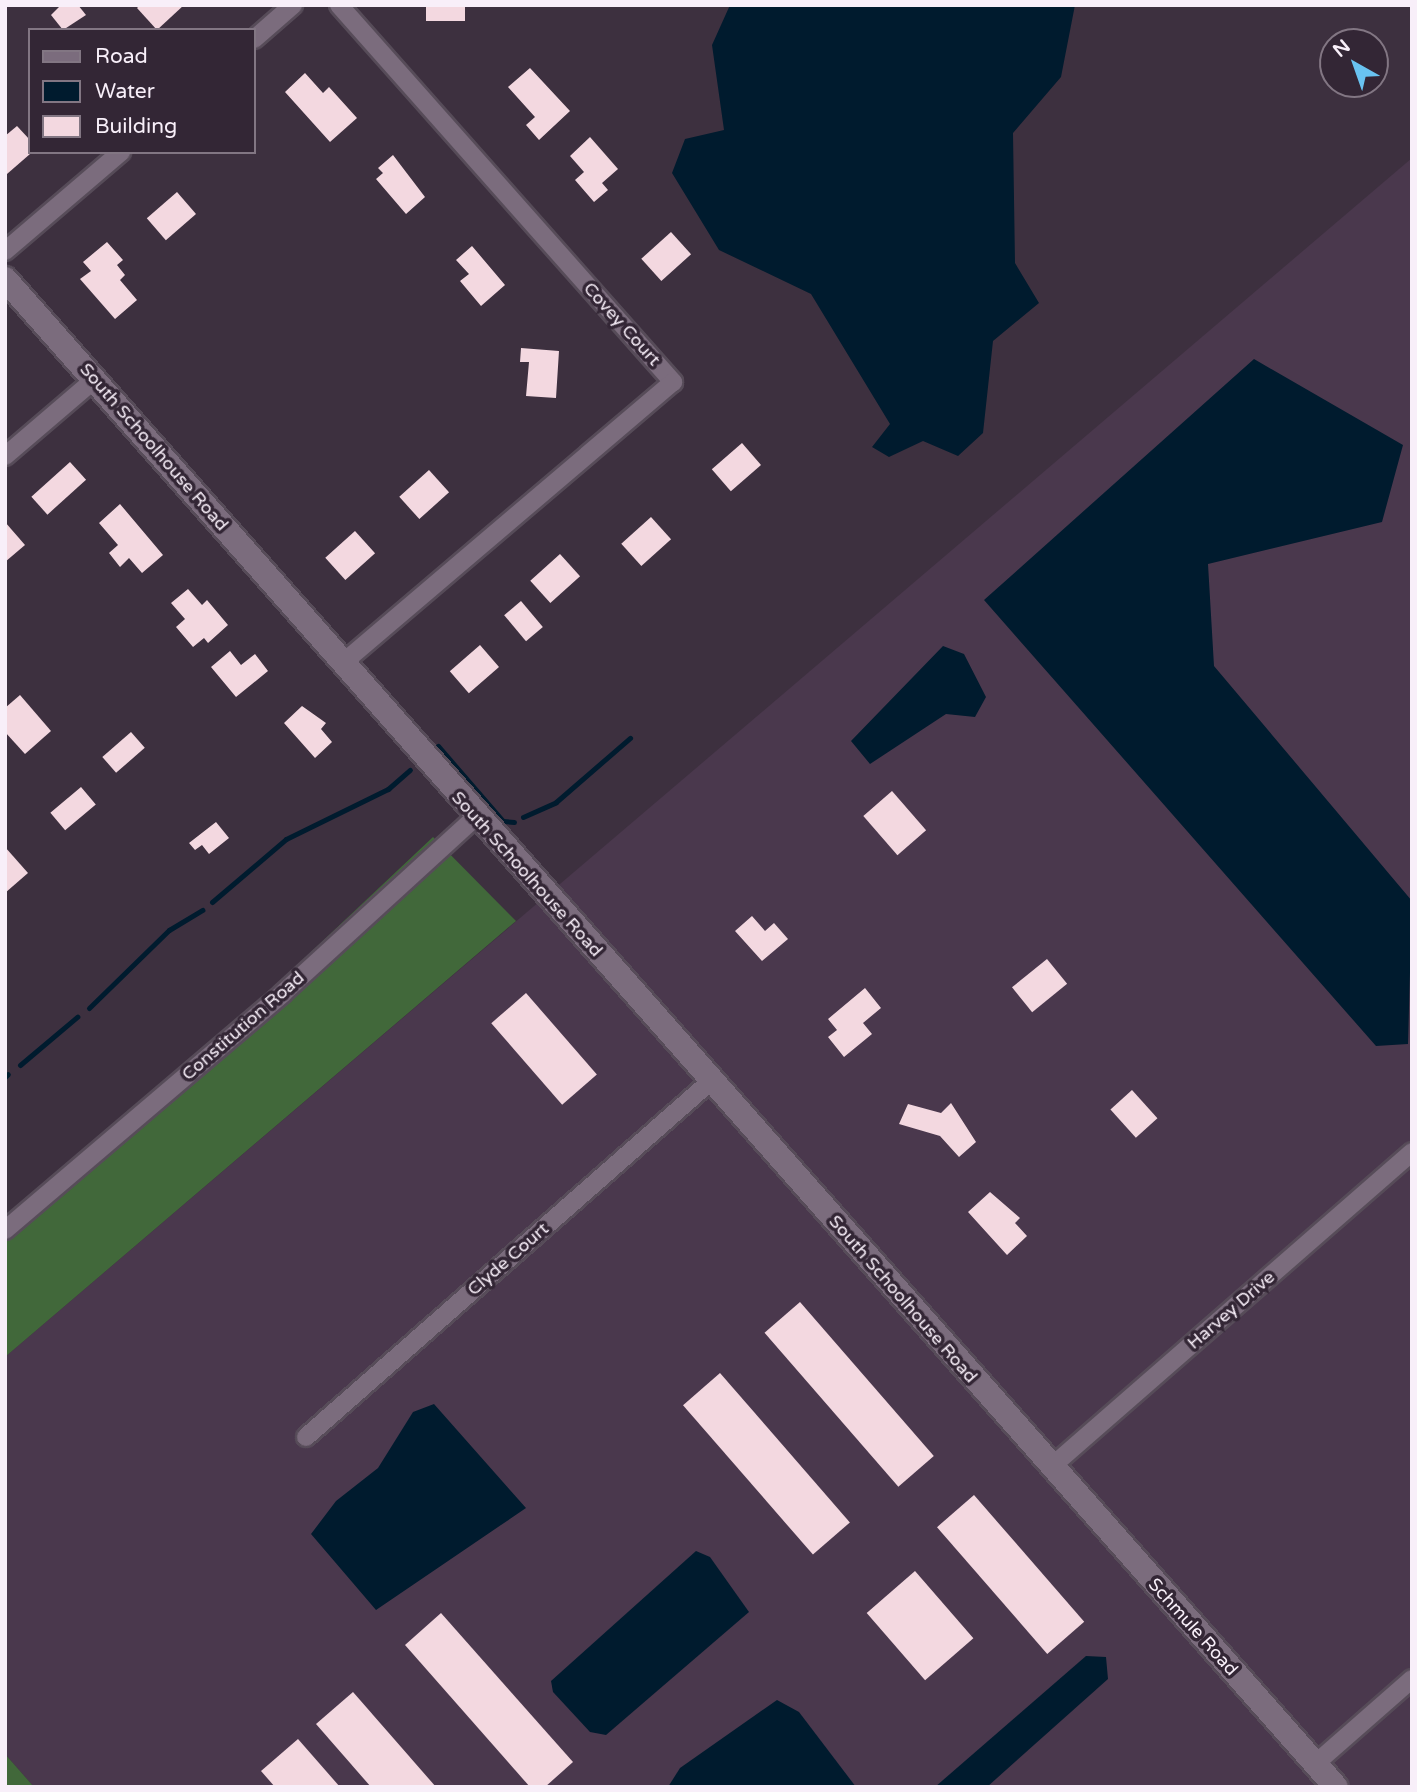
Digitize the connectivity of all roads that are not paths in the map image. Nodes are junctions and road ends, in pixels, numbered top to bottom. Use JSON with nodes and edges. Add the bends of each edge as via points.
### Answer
{"nodes":[{"id":1,"x":293,"y":5,"type":"edge"},
{"id":2,"x":339,"y":5,"type":"edge"},
{"id":3,"x":256,"y":36,"type":"edge"},
{"id":4,"x":119,"y":154,"type":"edge"},
{"id":5,"x":5,"y":251,"type":"edge"},
{"id":6,"x":5,"y":279,"type":"edge"},
{"id":7,"x":94,"y":380,"type":"junction"},
{"id":8,"x":5,"y":456,"type":"edge"},
{"id":9,"x":343,"y":663,"type":"junction"},
{"id":10,"x":476,"y":817,"type":"junction"},
{"id":11,"x":711,"y":1081,"type":"junction"},
{"id":12,"x":1412,"y":1152,"type":"edge"},
{"id":13,"x":5,"y":1230,"type":"edge"},
{"id":14,"x":306,"y":1437,"type":"dead end"},
{"id":15,"x":1051,"y":1467,"type":"junction"},
{"id":16,"x":1412,"y":1679,"type":"edge"},
{"id":17,"x":1315,"y":1764,"type":"junction"},
{"id":18,"x":1336,"y":1787,"type":"edge"}],
"edges":[{"from":1,"to":3,"type":"street"},
{"from":2,"to":9,"type":"street","name":"Covey Court","via":[[673,382]]},
{"from":4,"to":5,"type":"street"},
{"from":6,"to":7,"type":"street","name":"South Schoolhouse Road"},
{"from":7,"to":8,"type":"street"},
{"from":7,"to":9,"type":"street","name":"South Schoolhouse Road"},
{"from":9,"to":10,"type":"street","name":"South Schoolhouse Road"},
{"from":10,"to":11,"type":"street","name":"South Schoolhouse Road"},
{"from":10,"to":13,"type":"street","name":"Constitution Road","via":[[283,993]]},
{"from":11,"to":14,"type":"street","name":"Clyde Court"},
{"from":11,"to":15,"type":"street","name":"South Schoolhouse Road"},
{"from":12,"to":15,"type":"street","name":"Harvey Drive"},
{"from":15,"to":17,"type":"street","name":"Schmule Road"},
{"from":16,"to":17,"type":"street"},
{"from":17,"to":18,"type":"street","name":"Schmule Road"}]}
